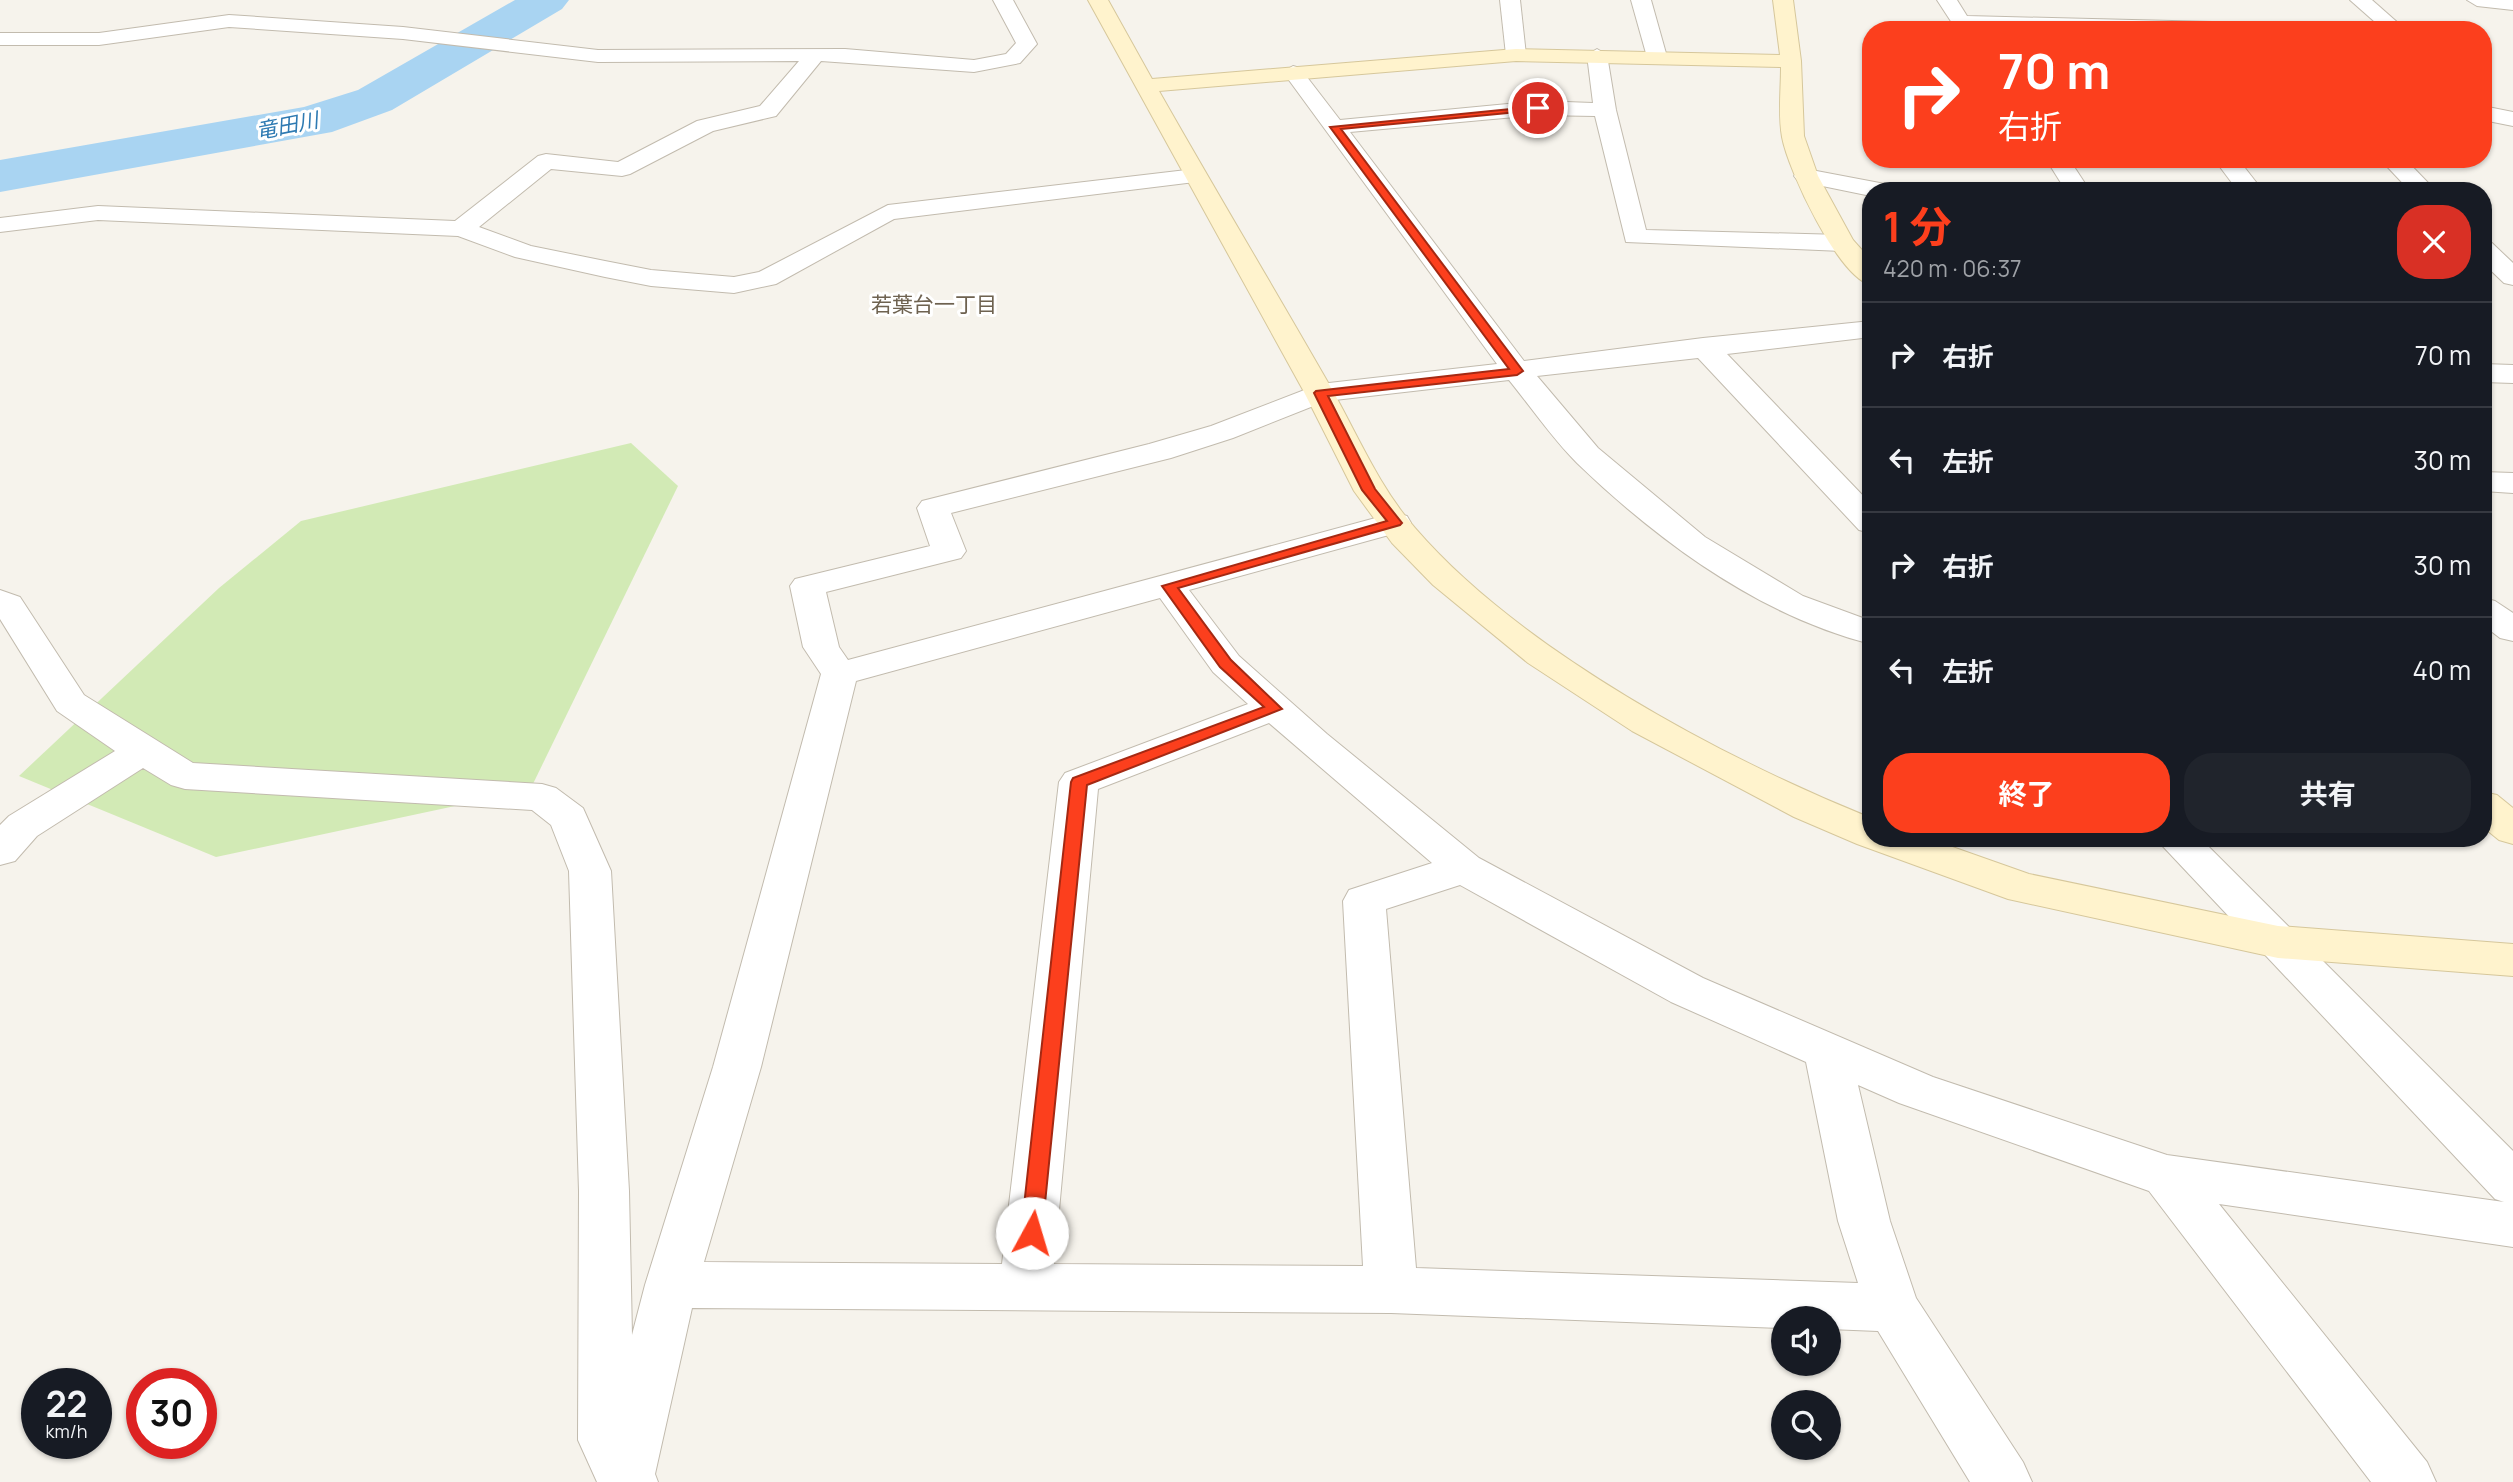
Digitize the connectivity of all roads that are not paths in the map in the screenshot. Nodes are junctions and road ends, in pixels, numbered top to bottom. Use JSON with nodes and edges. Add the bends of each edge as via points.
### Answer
{"nodes":[{"id":1,"x":217,"y":0,"type":"edge"},
{"id":2,"x":1003,"y":0,"type":"edge"},
{"id":3,"x":1098,"y":0,"type":"edge"},
{"id":4,"x":1510,"y":0,"type":"edge"},
{"id":5,"x":1641,"y":0,"type":"edge"},
{"id":6,"x":1783,"y":0,"type":"edge"},
{"id":7,"x":1947,"y":0,"type":"edge"},
{"id":8,"x":2360,"y":0,"type":"edge"},
{"id":9,"x":2477,"y":0,"type":"edge"},
{"id":10,"x":2509,"y":6,"type":"edge"},
{"id":11,"x":2229,"y":7,"type":"dead end"},
{"id":12,"x":2090,"y":9,"type":"dead end"},
{"id":13,"x":1960,"y":21,"type":"edge"},
{"id":14,"x":2100,"y":21,"type":"edge"},
{"id":15,"x":2244,"y":21,"type":"edge"},
{"id":16,"x":2385,"y":21,"type":"edge"},
{"id":17,"x":185,"y":28,"type":"junction"},
{"id":18,"x":0,"y":39,"type":"edge"},
{"id":19,"x":815,"y":55,"type":"junction"},
{"id":20,"x":1516,"y":55,"type":"junction"},
{"id":21,"x":1597,"y":55,"type":"junction"},
{"id":22,"x":1657,"y":57,"type":"junction"},
{"id":23,"x":1791,"y":61,"type":"junction"},
{"id":24,"x":1293,"y":72,"type":"junction"},
{"id":25,"x":1145,"y":86,"type":"junction"},
{"id":26,"x":2492,"y":107,"type":"edge"},
{"id":27,"x":1605,"y":110,"type":"junction"},
{"id":28,"x":2509,"y":118,"type":"edge"},
{"id":29,"x":1335,"y":127,"type":"junction"},
{"id":30,"x":2232,"y":168,"type":"edge"},
{"id":31,"x":2400,"y":168,"type":"edge"},
{"id":32,"x":1195,"y":176,"type":"junction"},
{"id":33,"x":1806,"y":176,"type":"junction"},
{"id":34,"x":2244,"y":182,"type":"edge"},
{"id":35,"x":2415,"y":182,"type":"edge"},
{"id":36,"x":1862,"y":187,"type":"edge"},
{"id":37,"x":0,"y":225,"type":"edge"},
{"id":38,"x":461,"y":229,"type":"junction"},
{"id":39,"x":1842,"y":243,"type":"junction"},
{"id":40,"x":2492,"y":257,"type":"edge"},
{"id":41,"x":1862,"y":266,"type":"edge"},
{"id":42,"x":2513,"y":277,"type":"edge"},
{"id":43,"x":2492,"y":283,"type":"edge"},
{"id":44,"x":2513,"y":284,"type":"edge"},
{"id":45,"x":1862,"y":330,"type":"edge"},
{"id":46,"x":1703,"y":346,"type":"junction"},
{"id":47,"x":1517,"y":371,"type":"junction"},
{"id":48,"x":2492,"y":373,"type":"edge"},
{"id":49,"x":2513,"y":374,"type":"edge"},
{"id":50,"x":1320,"y":393,"type":"junction"},
{"id":51,"x":2492,"y":482,"type":"edge"},
{"id":52,"x":2513,"y":483,"type":"edge"},
{"id":53,"x":1862,"y":514,"type":"edge"},
{"id":54,"x":1395,"y":523,"type":"junction"},
{"id":55,"x":1169,"y":586,"type":"junction"},
{"id":56,"x":0,"y":600,"type":"edge"},
{"id":57,"x":1862,"y":630,"type":"edge"},
{"id":58,"x":839,"y":674,"type":"junction"},
{"id":59,"x":1274,"y":709,"type":"junction"},
{"id":60,"x":142,"y":751,"type":"junction"},
{"id":61,"x":2492,"y":812,"type":"edge"},
{"id":62,"x":2513,"y":830,"type":"edge"},
{"id":63,"x":1862,"y":831,"type":"edge"},
{"id":64,"x":1909,"y":847,"type":"edge"},
{"id":65,"x":2184,"y":847,"type":"edge"},
{"id":66,"x":0,"y":851,"type":"edge"},
{"id":67,"x":1464,"y":868,"type":"junction"},
{"id":68,"x":2278,"y":942,"type":"junction"},
{"id":69,"x":2513,"y":960,"type":"edge"},
{"id":70,"x":1827,"y":1052,"type":"junction"},
{"id":71,"x":2167,"y":1176,"type":"junction"},
{"id":72,"x":2513,"y":1184,"type":"edge"},
{"id":73,"x":2513,"y":1225,"type":"edge"},
{"id":74,"x":671,"y":1284,"type":"junction"},
{"id":75,"x":1026,"y":1287,"type":"junction"},
{"id":76,"x":1391,"y":1290,"type":"junction"},
{"id":77,"x":1893,"y":1308,"type":"junction"},
{"id":78,"x":627,"y":1480,"type":"edge"},
{"id":79,"x":2003,"y":1482,"type":"edge"},
{"id":80,"x":2407,"y":1482,"type":"edge"}],
"edges":[{"from":1,"to":17,"type":"street"},
{"from":2,"to":19,"type":"street","via":[[1027,44],[1013,59],[974,66]]},
{"from":3,"to":25,"type":"street"},
{"from":4,"to":20,"type":"street"},
{"from":5,"to":22,"type":"street"},
{"from":6,"to":23,"type":"street"},
{"from":7,"to":13,"type":"street"},
{"from":8,"to":16,"type":"street"},
{"from":9,"to":10,"type":"street"},
{"from":11,"to":15,"type":"street"},
{"from":12,"to":14,"type":"street"},
{"from":17,"to":18,"type":"street","via":[[99,39]]},
{"from":17,"to":19,"type":"street","via":[[229,21],[403,33],[598,56]]},
{"from":19,"to":38,"type":"street","via":[[768,111],[705,126],[622,169],[546,161]]},
{"from":20,"to":21,"type":"street"},
{"from":20,"to":24,"type":"street"},
{"from":21,"to":22,"type":"street"},
{"from":21,"to":27,"type":"street"},
{"from":22,"to":23,"type":"street"},
{"from":23,"to":33,"type":"street","via":[[1793,136]]},
{"from":24,"to":25,"type":"street"},
{"from":24,"to":29,"type":"street"},
{"from":25,"to":32,"type":"street"},
{"from":26,"to":28,"type":"street"},
{"from":27,"to":29,"type":"street","via":[[1538,108]]},
{"from":27,"to":39,"type":"street","via":[[1635,237]]},
{"from":29,"to":47,"type":"street"},
{"from":30,"to":34,"type":"street"},
{"from":31,"to":35,"type":"street"},
{"from":32,"to":38,"type":"street","via":[[888,212],[767,278],[734,285],[592,267],[524,252]]},
{"from":32,"to":50,"type":"street"},
{"from":33,"to":36,"type":"street"},
{"from":33,"to":39,"type":"street"},
{"from":37,"to":38,"type":"street","via":[[98,213]]},
{"from":39,"to":41,"type":"street"},
{"from":40,"to":42,"type":"street"},
{"from":43,"to":44,"type":"street"},
{"from":45,"to":46,"type":"street"},
{"from":46,"to":47,"type":"street"},
{"from":46,"to":53,"type":"street"},
{"from":47,"to":50,"type":"street"},
{"from":47,"to":57,"type":"street","via":[[1587,455],[1693,544],[1791,603]]},
{"from":48,"to":49,"type":"street"},
{"from":50,"to":54,"type":"street","via":[[1369,490]]},
{"from":50,"to":58,"type":"street","via":[[1160,451],[933,508],[949,551],[807,586],[821,647]]},
{"from":51,"to":52,"type":"street"},
{"from":54,"to":55,"type":"street"},
{"from":54,"to":63,"type":"street","via":[[1491,621],[1670,738]]},
{"from":55,"to":58,"type":"street"},
{"from":55,"to":59,"type":"street","via":[[1226,664]]},
{"from":56,"to":60,"type":"street","via":[[8,604],[70,703]]},
{"from":58,"to":74,"type":"street","via":[[737,1067]]},
{"from":59,"to":67,"type":"street"},
{"from":59,"to":75,"type":"street","via":[[1079,782]]},
{"from":60,"to":66,"type":"street","via":[[23,826]]},
{"from":60,"to":78,"type":"street","via":[[185,776],[542,797],[569,818],[590,871],[604,1191],[606,1440]]},
{"from":61,"to":62,"type":"street"},
{"from":64,"to":68,"type":"street","via":[[2023,888]]},
{"from":65,"to":68,"type":"street"},
{"from":67,"to":70,"type":"street","via":[[1687,990]]},
{"from":67,"to":76,"type":"street","via":[[1364,901]]},
{"from":68,"to":69,"type":"street"},
{"from":68,"to":72,"type":"street"},
{"from":70,"to":71,"type":"street","via":[[1916,1090]]},
{"from":70,"to":77,"type":"street","via":[[1864,1221]]},
{"from":71,"to":73,"type":"street"},
{"from":71,"to":80,"type":"street"},
{"from":74,"to":75,"type":"street"},
{"from":74,"to":78,"type":"street"},
{"from":75,"to":76,"type":"street"},
{"from":76,"to":77,"type":"street"},
{"from":77,"to":79,"type":"street"}]}
